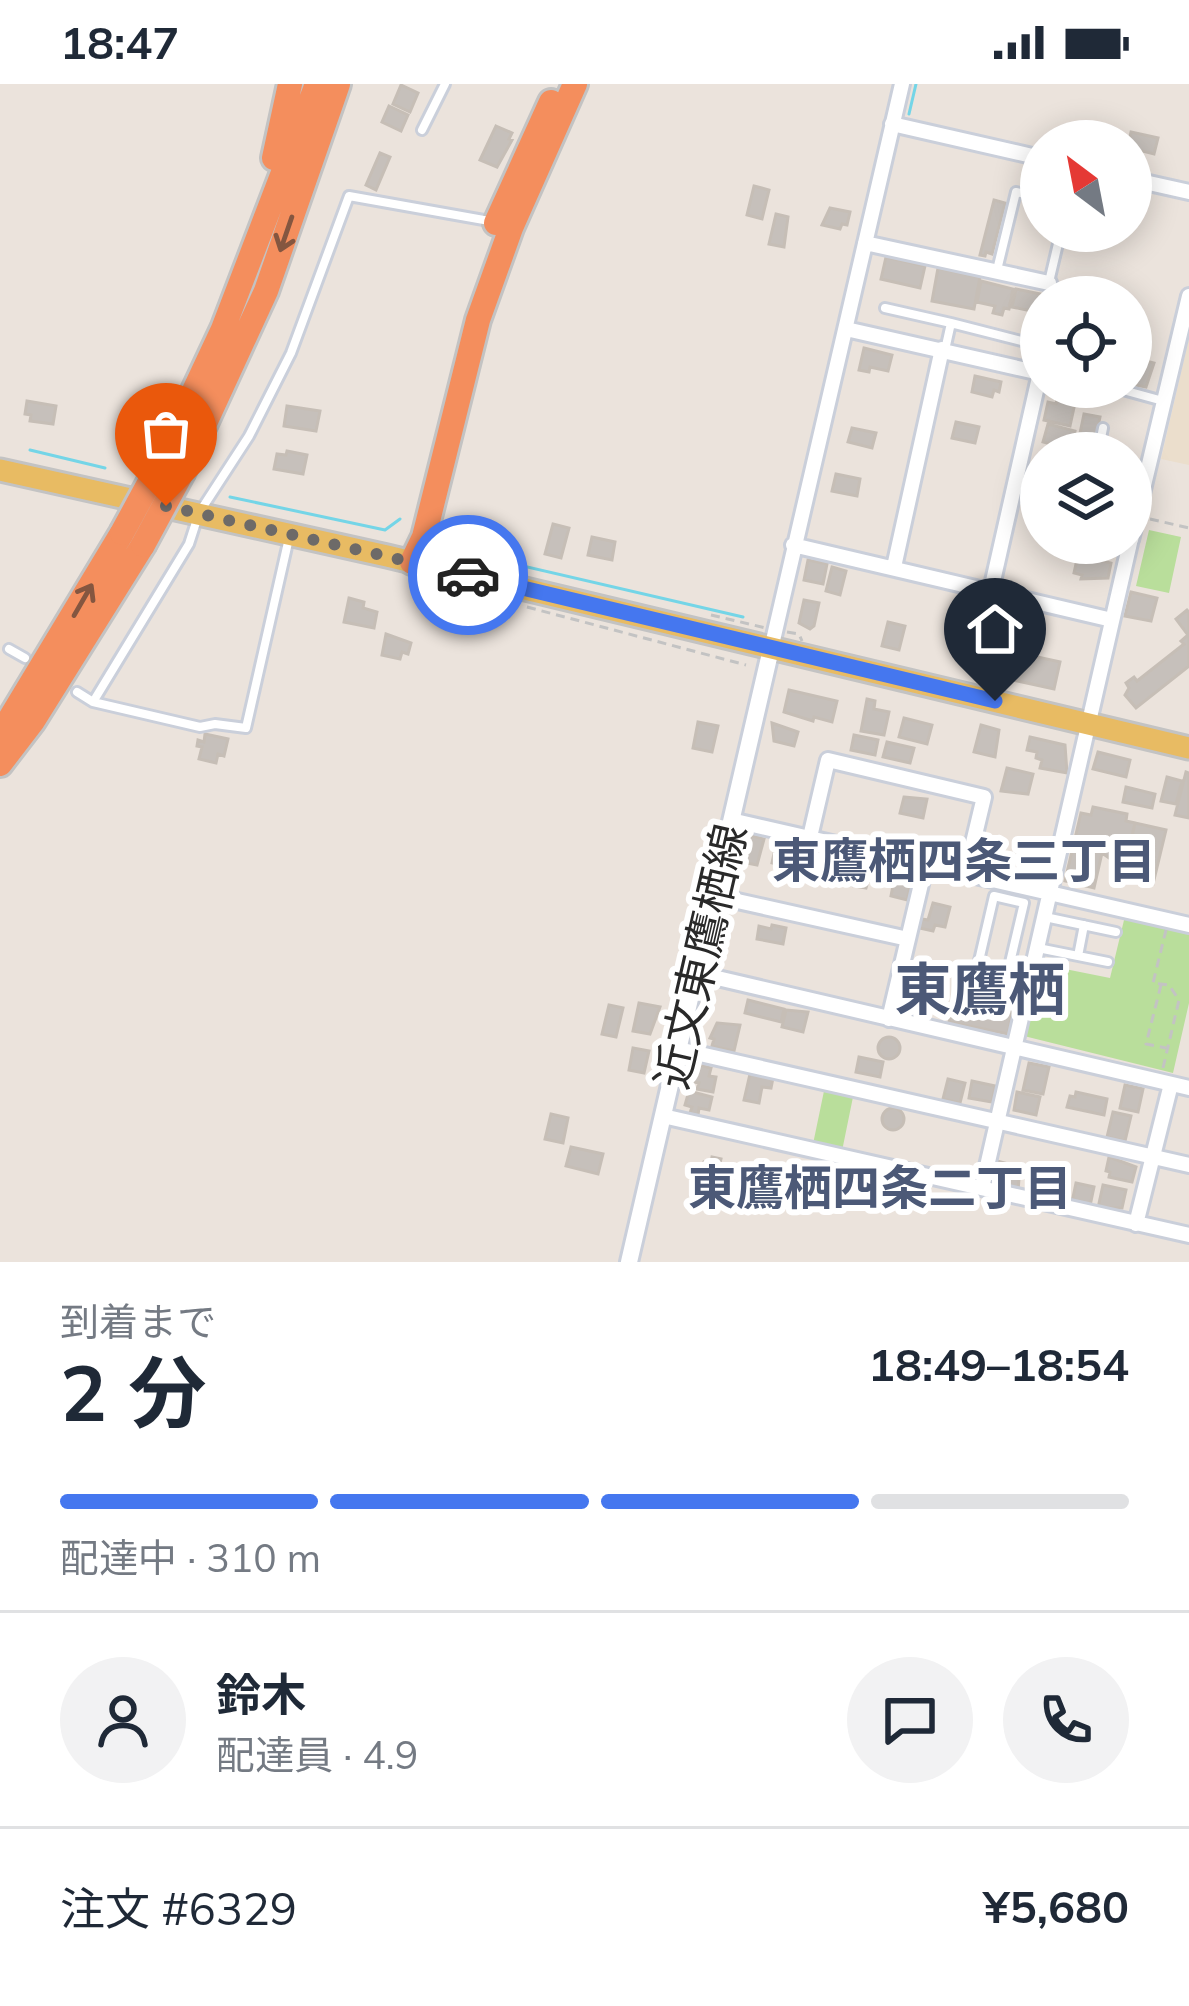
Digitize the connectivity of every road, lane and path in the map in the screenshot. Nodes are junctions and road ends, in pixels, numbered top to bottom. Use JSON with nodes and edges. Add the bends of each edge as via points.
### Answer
{"nodes":[{"id":1,"x":290,"y":84,"type":"edge"},
{"id":2,"x":316,"y":84,"type":"edge"},
{"id":3,"x":338,"y":84,"type":"edge"},
{"id":4,"x":354,"y":84,"type":"edge"},
{"id":5,"x":445,"y":84,"type":"edge"},
{"id":6,"x":559,"y":84,"type":"edge"},
{"id":7,"x":575,"y":84,"type":"edge"},
{"id":8,"x":902,"y":84,"type":"edge"},
{"id":9,"x":892,"y":124,"type":"junction"},
{"id":10,"x":422,"y":130,"type":"dead end"},
{"id":11,"x":1020,"y":153,"type":"edge"},
{"id":12,"x":534,"y":155,"type":"junction"},
{"id":13,"x":309,"y":166,"type":"junction"},
{"id":14,"x":1152,"y":184,"type":"edge"},
{"id":15,"x":1189,"y":192,"type":"edge"},
{"id":16,"x":1020,"y":193,"type":"edge"},
{"id":17,"x":496,"y":223,"type":"junction"},
{"id":18,"x":865,"y":243,"type":"junction"},
{"id":19,"x":996,"y":272,"type":"junction"},
{"id":20,"x":1020,"y":277,"type":"edge"},
{"id":21,"x":1189,"y":296,"type":"edge"},
{"id":22,"x":885,"y":308,"type":"dead end"},
{"id":23,"x":951,"y":323,"type":"junction"},
{"id":24,"x":846,"y":329,"type":"junction"},
{"id":25,"x":1020,"y":341,"type":"edge"},
{"id":26,"x":943,"y":350,"type":"junction"},
{"id":27,"x":1020,"y":367,"type":"edge"},
{"id":28,"x":1152,"y":398,"type":"edge"},
{"id":29,"x":1164,"y":401,"type":"junction"},
{"id":30,"x":1032,"y":408,"type":"edge"},
{"id":31,"x":1103,"y":428,"type":"dead end"},
{"id":32,"x":1102,"y":432,"type":"edge"},
{"id":33,"x":1152,"y":454,"type":"edge"},
{"id":34,"x":172,"y":467,"type":"junction"},
{"id":35,"x":0,"y":470,"type":"edge"},
{"id":36,"x":199,"y":513,"type":"junction"},
{"id":37,"x":1152,"y":519,"type":"edge"},
{"id":38,"x":1189,"y":528,"type":"edge"},
{"id":39,"x":290,"y":534,"type":"junction"},
{"id":40,"x":133,"y":539,"type":"junction"},
{"id":41,"x":793,"y":545,"type":"junction"},
{"id":42,"x":412,"y":562,"type":"junction"},
{"id":43,"x":1126,"y":564,"type":"edge"},
{"id":44,"x":894,"y":568,"type":"junction"},
{"id":45,"x":991,"y":590,"type":"junction"},
{"id":46,"x":1112,"y":620,"type":"junction"},
{"id":47,"x":9,"y":649,"type":"dead end"},
{"id":48,"x":771,"y":649,"type":"junction"},
{"id":49,"x":25,"y":658,"type":"dead end"},
{"id":50,"x":76,"y":692,"type":"dead end"},
{"id":51,"x":92,"y":701,"type":"junction"},
{"id":52,"x":1088,"y":724,"type":"junction"},
{"id":53,"x":0,"y":735,"type":"edge"},
{"id":54,"x":1189,"y":748,"type":"edge"},
{"id":55,"x":0,"y":764,"type":"edge"},
{"id":56,"x":731,"y":820,"type":"junction"},
{"id":57,"x":810,"y":837,"type":"junction"},
{"id":58,"x":926,"y":863,"type":"junction"},
{"id":59,"x":966,"y":872,"type":"junction"},
{"id":60,"x":1006,"y":890,"type":"junction"},
{"id":61,"x":1050,"y":892,"type":"junction"},
{"id":62,"x":715,"y":896,"type":"junction"},
{"id":63,"x":1102,"y":904,"type":"junction"},
{"id":64,"x":1044,"y":917,"type":"junction"},
{"id":65,"x":1168,"y":920,"type":"junction"},
{"id":66,"x":1084,"y":925,"type":"junction"},
{"id":67,"x":1189,"y":925,"type":"edge"},
{"id":68,"x":1097,"y":928,"type":"junction"},
{"id":69,"x":1116,"y":932,"type":"dead end"},
{"id":70,"x":908,"y":939,"type":"junction"},
{"id":71,"x":1037,"y":948,"type":"junction"},
{"id":72,"x":1078,"y":956,"type":"junction"},
{"id":73,"x":1108,"y":962,"type":"dead end"},
{"id":74,"x":1008,"y":971,"type":"junction"},
{"id":75,"x":696,"y":974,"type":"junction"},
{"id":76,"x":1030,"y":976,"type":"junction"},
{"id":77,"x":1161,"y":984,"type":"junction"},
{"id":78,"x":889,"y":1019,"type":"junction"},
{"id":79,"x":1014,"y":1047,"type":"junction"},
{"id":80,"x":678,"y":1049,"type":"junction"},
{"id":81,"x":1167,"y":1049,"type":"junction"},
{"id":82,"x":1165,"y":1082,"type":"junction"},
{"id":83,"x":1189,"y":1088,"type":"edge"},
{"id":84,"x":663,"y":1116,"type":"junction"},
{"id":85,"x":997,"y":1123,"type":"junction"},
{"id":86,"x":1154,"y":1156,"type":"junction"},
{"id":87,"x":1189,"y":1165,"type":"edge"},
{"id":88,"x":982,"y":1189,"type":"junction"},
{"id":89,"x":1136,"y":1224,"type":"junction"},
{"id":90,"x":1189,"y":1235,"type":"edge"},
{"id":91,"x":629,"y":1262,"type":"edge"}],
"edges":[{"from":1,"to":34,"type":"highway","via":[[247,245]]},
{"from":2,"to":34,"type":"highway"},
{"from":3,"to":13,"type":"highway"},
{"from":4,"to":13,"type":"highway"},
{"from":5,"to":10,"type":"lane"},
{"from":6,"to":12,"type":"highway"},
{"from":7,"to":12,"type":"highway"},
{"from":8,"to":9,"type":"street"},
{"from":9,"to":11,"type":"street"},
{"from":9,"to":18,"type":"street"},
{"from":12,"to":17,"type":"highway"},
{"from":12,"to":42,"type":"highway","via":[[478,320]]},
{"from":13,"to":34,"type":"highway","one_way":true,"via":[[266,291]]},
{"from":14,"to":15,"type":"street"},
{"from":16,"to":19,"type":"lane"},
{"from":17,"to":36,"type":"lane","via":[[349,196],[291,353]]},
{"from":17,"to":42,"type":"highway","via":[[411,534]]},
{"from":18,"to":19,"type":"street"},
{"from":18,"to":24,"type":"street"},
{"from":19,"to":20,"type":"street"},
{"from":21,"to":29,"type":"street"},
{"from":22,"to":23,"type":"lane"},
{"from":23,"to":25,"type":"lane"},
{"from":23,"to":26,"type":"lane"},
{"from":24,"to":26,"type":"street"},
{"from":24,"to":41,"type":"street"},
{"from":26,"to":27,"type":"street"},
{"from":26,"to":44,"type":"street"},
{"from":28,"to":29,"type":"lane"},
{"from":29,"to":33,"type":"street"},
{"from":30,"to":45,"type":"street"},
{"from":31,"to":32,"type":"lane"},
{"from":34,"to":40,"type":"highway","bridge":true},
{"from":35,"to":36,"type":"main road"},
{"from":36,"to":39,"type":"main road"},
{"from":36,"to":51,"type":"lane","via":[[189,544]]},
{"from":37,"to":38,"type":"path"},
{"from":39,"to":42,"type":"main road"},
{"from":39,"to":51,"type":"lane","via":[[246,728],[200,727]]},
{"from":53,"to":40,"type":"highway","one_way":true},
{"from":40,"to":55,"type":"highway","via":[[33,721]]},
{"from":41,"to":44,"type":"street"},
{"from":41,"to":48,"type":"street"},
{"from":42,"to":48,"type":"main road"},
{"from":43,"to":46,"type":"street"},
{"from":44,"to":45,"type":"street"},
{"from":45,"to":46,"type":"street"},
{"from":46,"to":52,"type":"street"},
{"from":47,"to":49,"type":"lane"},
{"from":48,"to":52,"type":"main road"},
{"from":48,"to":56,"type":"street","name":"近文東鷹栖線"},
{"from":50,"to":51,"type":"lane"},
{"from":52,"to":54,"type":"main road"},
{"from":52,"to":61,"type":"street"},
{"from":56,"to":57,"type":"street"},
{"from":56,"to":62,"type":"street","name":"近文東鷹栖線"},
{"from":57,"to":58,"type":"street"},
{"from":57,"to":59,"type":"street","via":[[828,760],[984,797]]},
{"from":58,"to":59,"type":"street"},
{"from":58,"to":70,"type":"street"},
{"from":59,"to":60,"type":"street"},
{"from":60,"to":61,"type":"street"},
{"from":60,"to":74,"type":"lane","via":[[1024,903]]},
{"from":60,"to":74,"type":"lane","via":[[994,896],[978,964]]},
{"from":61,"to":63,"type":"street"},
{"from":61,"to":64,"type":"street"},
{"from":62,"to":70,"type":"street"},
{"from":62,"to":75,"type":"street","name":"近文東鷹栖線"},
{"from":63,"to":65,"type":"street"},
{"from":63,"to":68,"type":"lane"},
{"from":64,"to":66,"type":"lane"},
{"from":64,"to":71,"type":"street"},
{"from":65,"to":67,"type":"street"},
{"from":65,"to":77,"type":"path","via":[[1154,983]]},
{"from":66,"to":68,"type":"lane"},
{"from":66,"to":72,"type":"lane"},
{"from":68,"to":69,"type":"lane"},
{"from":70,"to":78,"type":"street"},
{"from":71,"to":72,"type":"lane"},
{"from":71,"to":76,"type":"street"},
{"from":72,"to":73,"type":"lane"},
{"from":74,"to":76,"type":"lane"},
{"from":75,"to":78,"type":"street"},
{"from":75,"to":80,"type":"street","name":"近文東鷹栖線"},
{"from":76,"to":79,"type":"street"},
{"from":77,"to":81,"type":"path","via":[[1179,1000]]},
{"from":77,"to":81,"type":"path","via":[[1146,1044]]},
{"from":78,"to":79,"type":"street"},
{"from":79,"to":82,"type":"street"},
{"from":79,"to":85,"type":"street"},
{"from":80,"to":84,"type":"street","name":"近文東鷹栖線"},
{"from":80,"to":85,"type":"street"},
{"from":81,"to":82,"type":"path"},
{"from":82,"to":83,"type":"street"},
{"from":82,"to":86,"type":"street"},
{"from":84,"to":88,"type":"street"},
{"from":84,"to":91,"type":"street","name":"近文東鷹栖線"},
{"from":85,"to":86,"type":"street"},
{"from":85,"to":88,"type":"street"},
{"from":86,"to":87,"type":"street"},
{"from":86,"to":89,"type":"street"},
{"from":88,"to":89,"type":"street"},
{"from":89,"to":90,"type":"street"}]}
